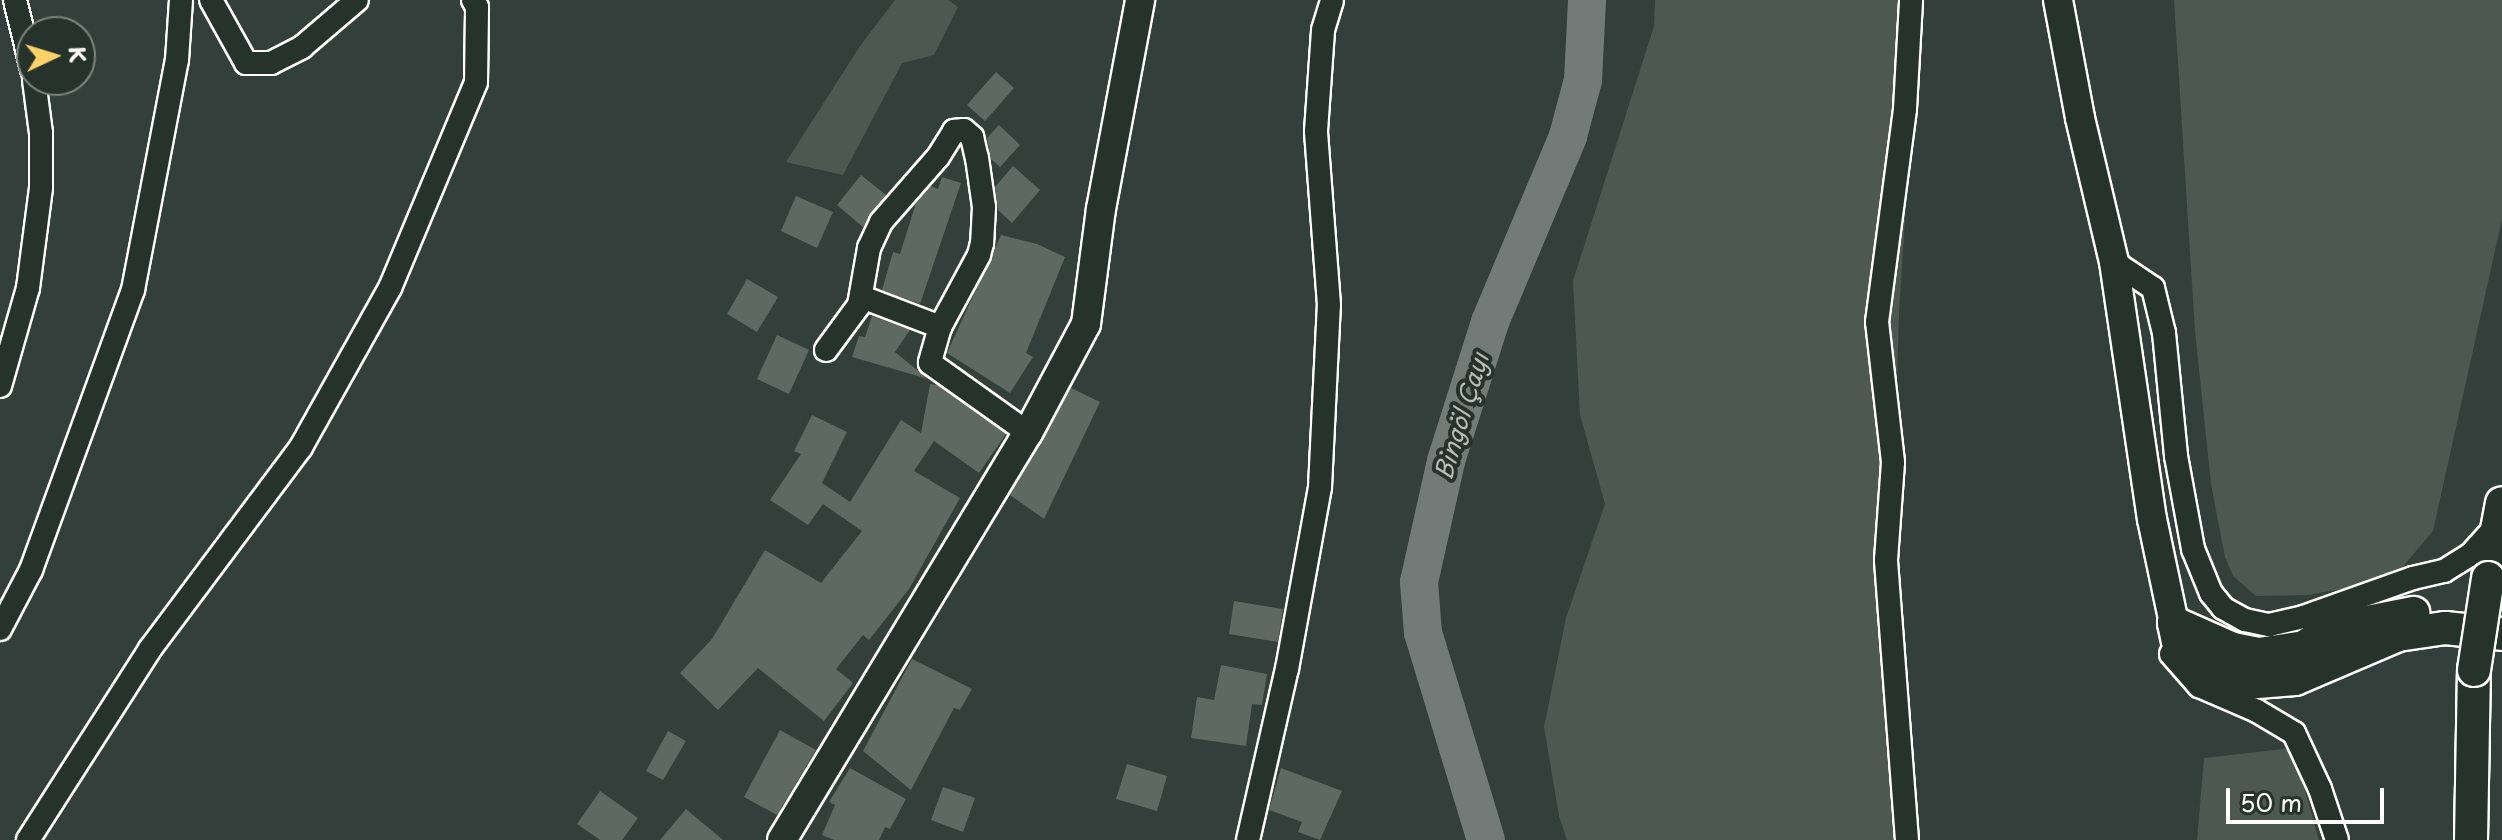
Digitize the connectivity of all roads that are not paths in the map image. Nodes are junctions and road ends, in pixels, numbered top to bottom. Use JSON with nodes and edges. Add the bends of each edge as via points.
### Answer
{"nodes":[{"id":1,"x":181,"y":0,"type":"edge"},
{"id":2,"x":211,"y":0,"type":"edge"},
{"id":3,"x":357,"y":0,"type":"edge"},
{"id":4,"x":473,"y":0,"type":"edge"},
{"id":5,"x":1140,"y":0,"type":"edge"},
{"id":6,"x":1332,"y":0,"type":"edge"},
{"id":7,"x":1911,"y":0,"type":"edge"},
{"id":8,"x":2058,"y":0,"type":"edge"},
{"id":9,"x":36,"y":96,"type":"edge"},
{"id":10,"x":2114,"y":262,"type":"junction"},
{"id":11,"x":862,"y":297,"type":"junction"},
{"id":12,"x":940,"y":327,"type":"junction"},
{"id":13,"x":826,"y":350,"type":"dead end"},
{"id":14,"x":0,"y":386,"type":"edge"},
{"id":15,"x":1028,"y":433,"type":"junction"},
{"id":16,"x":2500,"y":514,"type":"edge"},
{"id":17,"x":2502,"y":612,"type":"edge"},
{"id":18,"x":2174,"y":623,"type":"junction"},
{"id":19,"x":0,"y":629,"type":"edge"},
{"id":20,"x":2502,"y":634,"type":"edge"},
{"id":21,"x":28,"y":840,"type":"edge"},
{"id":22,"x":782,"y":840,"type":"edge"},
{"id":23,"x":1248,"y":840,"type":"edge"},
{"id":24,"x":1907,"y":840,"type":"edge"},
{"id":25,"x":2337,"y":840,"type":"edge"},
{"id":26,"x":2471,"y":840,"type":"edge"}],
"edges":[{"from":1,"to":19,"type":"street","via":[[177,60],[133,290],[37,557]]},
{"from":2,"to":3,"type":"street","via":[[246,63],[271,63],[302,47]]},
{"from":4,"to":21,"type":"street","via":[[476,82],[390,288],[301,447],[150,649]]},
{"from":5,"to":15,"type":"main road","via":[[1101,209],[1086,324]]},
{"from":6,"to":23,"type":"street","via":[[1323,30],[1316,131],[1329,305],[1320,487],[1287,669]]},
{"from":7,"to":24,"type":"street","via":[[1905,109],[1877,322],[1893,462],[1886,560]]},
{"from":8,"to":10,"type":"main road"},
{"from":9,"to":14,"type":"street","via":[[41,188],[28,288]]},
{"from":10,"to":16,"type":"street","via":[[2153,288],[2164,333],[2176,456],[2193,549],[2223,608],[2269,625],[2444,571],[2470,555]]},
{"from":10,"to":18,"type":"main road","via":[[2152,519]]},
{"from":11,"to":12,"type":"street"},
{"from":11,"to":12,"type":"street","via":[[869,248],[881,222],[954,131],[964,130],[972,137],[977,158],[984,207],[982,243]]},
{"from":11,"to":13,"type":"street"},
{"from":12,"to":15,"type":"street","via":[[930,363]]},
{"from":15,"to":22,"type":"main road"},
{"from":16,"to":26,"type":"highway","bridge":true,"via":[[2474,670]]},
{"from":17,"to":18,"type":"highway","via":[[2439,608],[2392,616],[2332,629],[2304,647],[2259,654],[2233,649]]},
{"from":18,"to":20,"type":"highway","via":[[2179,646],[2194,660],[2245,683],[2295,679],[2398,635],[2445,628]]},
{"from":18,"to":25,"type":"street","via":[[2169,652],[2199,686],[2294,733]]}]}
